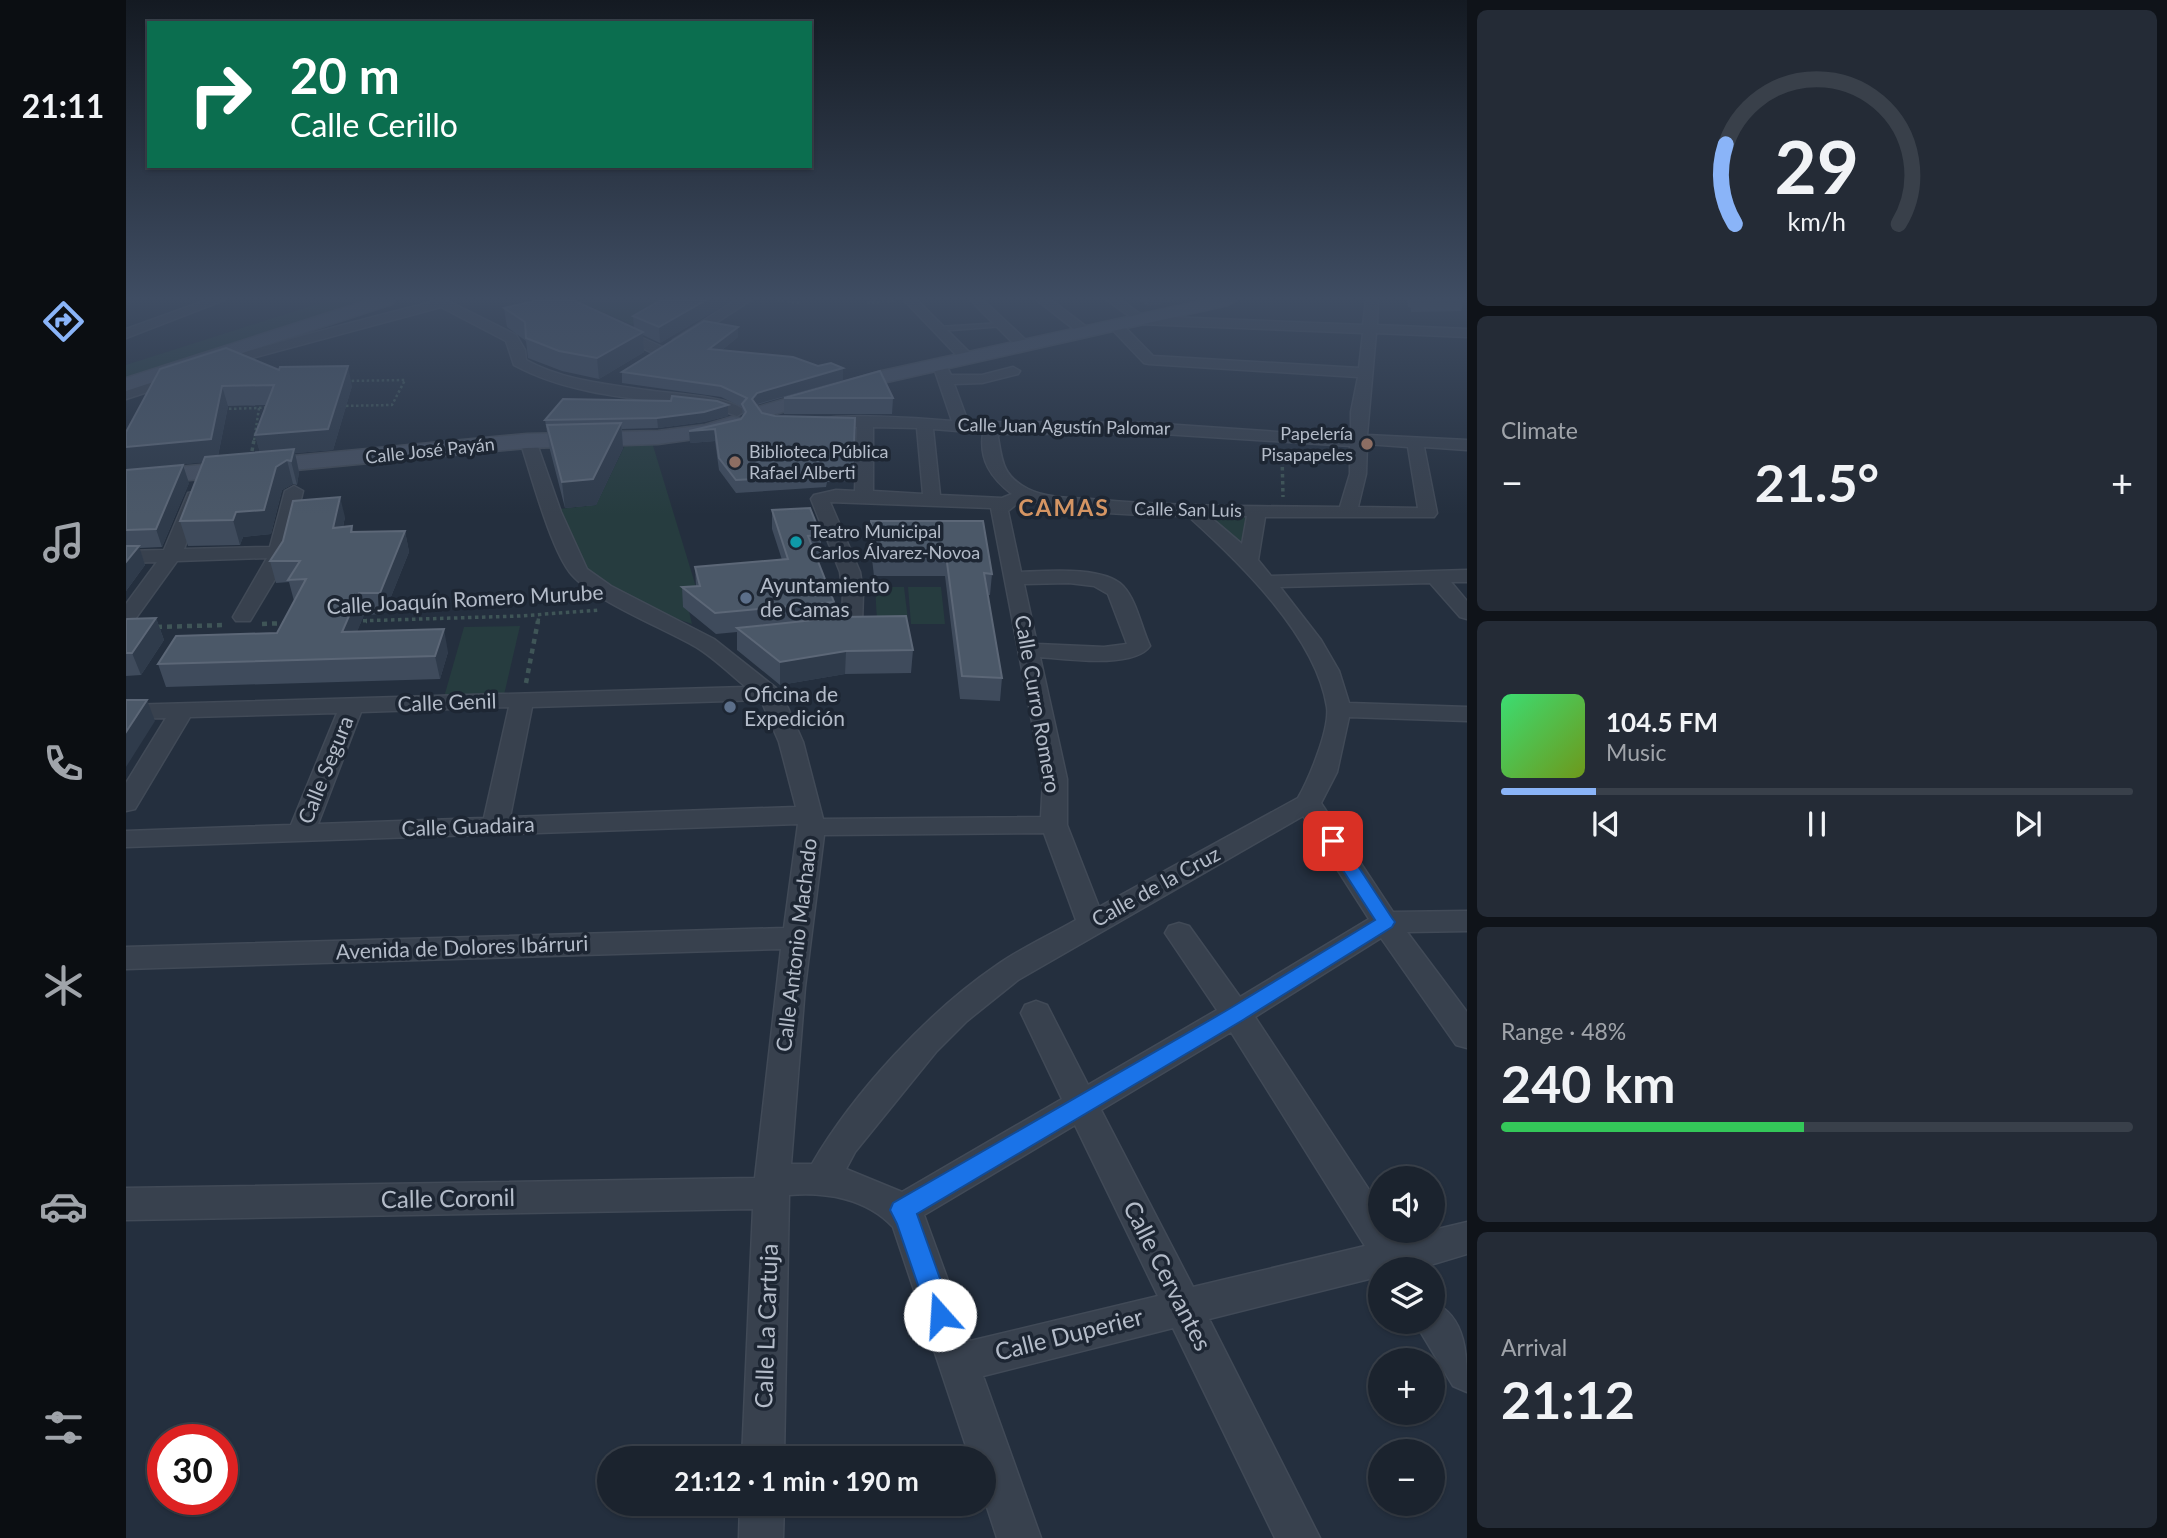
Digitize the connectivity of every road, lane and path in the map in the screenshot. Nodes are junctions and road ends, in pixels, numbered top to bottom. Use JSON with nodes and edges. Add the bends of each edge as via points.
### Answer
{"nodes":[{"id":1,"x":166,"y":372,"type":"edge"},
{"id":2,"x":194,"y":372,"type":"edge"},
{"id":3,"x":540,"y":372,"type":"edge"},
{"id":4,"x":942,"y":372,"type":"junction"},
{"id":5,"x":1010,"y":372,"type":"edge"},
{"id":6,"x":1347,"y":372,"type":"edge"},
{"id":7,"x":626,"y":373,"type":"edge"},
{"id":8,"x":1366,"y":373,"type":"joint"},
{"id":9,"x":338,"y":381,"type":"edge"},
{"id":10,"x":126,"y":385,"type":"edge"},
{"id":11,"x":602,"y":387,"type":"junction"},
{"id":12,"x":126,"y":395,"type":"edge"},
{"id":13,"x":339,"y":406,"type":"edge"},
{"id":14,"x":273,"y":407,"type":"edge"},
{"id":15,"x":259,"y":408,"type":"junction"},
{"id":16,"x":213,"y":409,"type":"edge"},
{"id":17,"x":735,"y":417,"type":"junction"},
{"id":18,"x":783,"y":419,"type":"junction"},
{"id":19,"x":865,"y":421,"type":"junction"},
{"id":20,"x":924,"y":424,"type":"junction"},
{"id":21,"x":961,"y":426,"type":"junction"},
{"id":22,"x":992,"y":429,"type":"junction"},
{"id":23,"x":1282,"y":436,"type":"junction"},
{"id":24,"x":1358,"y":440,"type":"junction"},
{"id":25,"x":528,"y":441,"type":"junction"},
{"id":26,"x":1415,"y":443,"type":"junction"},
{"id":27,"x":1467,"y":445,"type":"edge"},
{"id":28,"x":249,"y":469,"type":"junction"},
{"id":29,"x":204,"y":472,"type":"junction"},
{"id":30,"x":126,"y":480,"type":"edge"},
{"id":31,"x":294,"y":491,"type":"dead end"},
{"id":32,"x":864,"y":495,"type":"junction"},
{"id":33,"x":1013,"y":498,"type":"junction"},
{"id":34,"x":932,"y":499,"type":"junction"},
{"id":35,"x":1193,"y":511,"type":"junction"},
{"id":36,"x":1257,"y":512,"type":"junction"},
{"id":37,"x":1283,"y":512,"type":"junction"},
{"id":38,"x":1348,"y":512,"type":"junction"},
{"id":39,"x":279,"y":552,"type":"junction"},
{"id":40,"x":172,"y":555,"type":"junction"},
{"id":41,"x":126,"y":557,"type":"edge"},
{"id":42,"x":1248,"y":560,"type":"junction"},
{"id":43,"x":1467,"y":576,"type":"edge"},
{"id":44,"x":1435,"y":577,"type":"junction"},
{"id":45,"x":1015,"y":578,"type":"junction"},
{"id":46,"x":1265,"y":582,"type":"junction"},
{"id":47,"x":638,"y":607,"type":"junction"},
{"id":48,"x":1467,"y":613,"type":"edge"},
{"id":49,"x":539,"y":615,"type":"junction"},
{"id":50,"x":126,"y":618,"type":"edge"},
{"id":51,"x":350,"y":621,"type":"edge"},
{"id":52,"x":241,"y":622,"type":"junction"},
{"id":53,"x":295,"y":623,"type":"edge"},
{"id":54,"x":151,"y":627,"type":"edge"},
{"id":55,"x":806,"y":634,"type":"edge"},
{"id":56,"x":729,"y":642,"type":"dead end"},
{"id":57,"x":706,"y":644,"type":"junction"},
{"id":58,"x":1029,"y":650,"type":"junction"},
{"id":59,"x":768,"y":693,"type":"junction"},
{"id":60,"x":522,"y":701,"type":"junction"},
{"id":61,"x":351,"y":707,"type":"junction"},
{"id":62,"x":1339,"y":710,"type":"junction"},
{"id":63,"x":182,"y":711,"type":"junction"},
{"id":64,"x":126,"y":712,"type":"edge"},
{"id":65,"x":1467,"y":714,"type":"edge"},
{"id":66,"x":126,"y":803,"type":"edge"},
{"id":67,"x":1308,"y":803,"type":"junction"},
{"id":68,"x":811,"y":821,"type":"junction"},
{"id":69,"x":1054,"y":825,"type":"junction"},
{"id":70,"x":495,"y":827,"type":"junction"},
{"id":71,"x":300,"y":833,"type":"junction"},
{"id":72,"x":126,"y":839,"type":"edge"},
{"id":73,"x":1467,"y":921,"type":"edge"},
{"id":74,"x":1385,"y":922,"type":"junction"},
{"id":75,"x":1091,"y":923,"type":"junction"},
{"id":76,"x":1179,"y":933,"type":"dead end"},
{"id":77,"x":797,"y":938,"type":"junction"},
{"id":78,"x":126,"y":958,"type":"edge"},
{"id":79,"x":1036,"y":1013,"type":"dead end"},
{"id":80,"x":1236,"y":1014,"type":"junction"},
{"id":81,"x":1467,"y":1036,"type":"edge"},
{"id":82,"x":1082,"y":1105,"type":"junction"},
{"id":83,"x":823,"y":1177,"type":"junction"},
{"id":84,"x":771,"y":1187,"type":"junction"},
{"id":85,"x":126,"y":1204,"type":"edge"},
{"id":86,"x":902,"y":1210,"type":"junction"},
{"id":87,"x":1467,"y":1238,"type":"edge"},
{"id":88,"x":1392,"y":1257,"type":"edge"},
{"id":89,"x":1410,"y":1257,"type":"edge"},
{"id":90,"x":1368,"y":1268,"type":"edge"},
{"id":91,"x":1182,"y":1307,"type":"junction"},
{"id":92,"x":1442,"y":1334,"type":"edge"},
{"id":93,"x":957,"y":1363,"type":"junction"},
{"id":94,"x":1467,"y":1372,"type":"edge"},
{"id":95,"x":763,"y":1446,"type":"edge"},
{"id":96,"x":762,"y":1516,"type":"edge"},
{"id":97,"x":761,"y":1538,"type":"edge"},
{"id":98,"x":1018,"y":1538,"type":"edge"},
{"id":99,"x":1298,"y":1538,"type":"edge"}],
"edges":[{"from":1,"to":10,"type":"street"},
{"from":2,"to":12,"type":"street"},
{"from":3,"to":11,"type":"street"},
{"from":4,"to":5,"type":"street","via":[[982,379]]},
{"from":4,"to":18,"type":"street","name":"Calle José Payán","via":[[871,380]]},
{"from":4,"to":21,"type":"street"},
{"from":6,"to":8,"type":"street"},
{"from":7,"to":11,"type":"street"},
{"from":8,"to":24,"type":"street"},
{"from":9,"to":13,"type":"path","via":[[405,380],[392,405]]},
{"from":11,"to":17,"type":"street","via":[[721,405]]},
{"from":14,"to":15,"type":"path"},
{"from":15,"to":16,"type":"path"},
{"from":15,"to":28,"type":"path"},
{"from":17,"to":18,"type":"street","name":"Calle José Payán"},
{"from":17,"to":25,"type":"street","name":"Calle José Payán","via":[[709,431],[677,435]]},
{"from":18,"to":19,"type":"street","name":"Calle Juan Agustín Palomar"},
{"from":19,"to":20,"type":"street","name":"Calle Juan Agustín Palomar"},
{"from":19,"to":32,"type":"street"},
{"from":20,"to":21,"type":"street","name":"Calle Juan Agustín Palomar"},
{"from":20,"to":34,"type":"street"},
{"from":21,"to":22,"type":"street","name":"Calle Juan Agustín Palomar"},
{"from":22,"to":23,"type":"street","name":"Calle Juan Agustín Palomar","via":[[1121,427]]},
{"from":22,"to":33,"type":"street","name":"Calle San Luis","via":[[995,469]]},
{"from":23,"to":24,"type":"street","name":"Calle Juan Agustín Palomar"},
{"from":23,"to":37,"type":"path"},
{"from":24,"to":26,"type":"street","name":"Calle Juan Agustín Palomar"},
{"from":24,"to":38,"type":"street","via":[[1359,474]]},
{"from":25,"to":28,"type":"street","name":"Calle José Payán"},
{"from":25,"to":47,"type":"street","name":"Calle Antonio Machado","via":[[574,565],[592,583]]},
{"from":26,"to":27,"type":"street","name":"Calle Juan Agustín Palomar"},
{"from":26,"to":38,"type":"street","name":"Calle San Luis","via":[[1428,513]]},
{"from":28,"to":29,"type":"street","name":"Calle José Payán"},
{"from":29,"to":30,"type":"street","name":"Calle José Payán"},
{"from":29,"to":40,"type":"street"},
{"from":31,"to":39,"type":"street"},
{"from":32,"to":34,"type":"street"},
{"from":32,"to":55,"type":"street","via":[[820,499],[850,572],[854,620],[839,631]]},
{"from":33,"to":34,"type":"street"},
{"from":33,"to":35,"type":"street","name":"Calle San Luis"},
{"from":33,"to":45,"type":"street","name":"Calle Curro Romero","via":[[999,511]]},
{"from":35,"to":36,"type":"street","name":"Calle San Luis"},
{"from":35,"to":42,"type":"street"},
{"from":36,"to":37,"type":"street","name":"Calle San Luis"},
{"from":36,"to":42,"type":"street"},
{"from":37,"to":38,"type":"street","name":"Calle San Luis"},
{"from":39,"to":40,"type":"street"},
{"from":39,"to":52,"type":"street"},
{"from":40,"to":41,"type":"street"},
{"from":40,"to":50,"type":"street"},
{"from":42,"to":46,"type":"street"},
{"from":43,"to":44,"type":"street"},
{"from":44,"to":46,"type":"street"},
{"from":44,"to":48,"type":"street"},
{"from":45,"to":58,"type":"street","name":"Calle Curro Romero"},
{"from":45,"to":58,"type":"street","via":[[1105,582],[1116,590],[1139,646],[1134,652],[1119,653]]},
{"from":46,"to":62,"type":"street","via":[[1328,671]]},
{"from":47,"to":49,"type":"path","name":"Calle Joaquín Romero Murube"},
{"from":47,"to":57,"type":"street","name":"Calle Antonio Machado"},
{"from":49,"to":51,"type":"path","name":"Calle Joaquín Romero Murube"},
{"from":49,"to":60,"type":"path"},
{"from":52,"to":53,"type":"path"},
{"from":52,"to":54,"type":"path"},
{"from":56,"to":57,"type":"street"},
{"from":57,"to":59,"type":"street","name":"Calle Antonio Machado"},
{"from":58,"to":69,"type":"street","name":"Calle Curro Romero","via":[[1055,779]]},
{"from":59,"to":60,"type":"street","name":"Calle Genil"},
{"from":59,"to":68,"type":"street","name":"Calle Antonio Machado","via":[[791,742]]},
{"from":60,"to":61,"type":"street","name":"Calle Genil"},
{"from":60,"to":70,"type":"street"},
{"from":61,"to":63,"type":"street","name":"Calle Genil"},
{"from":61,"to":71,"type":"street","name":"Calle Segura"},
{"from":62,"to":65,"type":"street"},
{"from":62,"to":67,"type":"street","via":[[1325,772]]},
{"from":63,"to":64,"type":"street","name":"Calle Genil"},
{"from":63,"to":66,"type":"street"},
{"from":67,"to":74,"type":"street"},
{"from":67,"to":75,"type":"street","name":"Calle de la Cruz"},
{"from":68,"to":69,"type":"street","name":"Calle Guadaira"},
{"from":68,"to":70,"type":"street","name":"Calle Guadaira"},
{"from":68,"to":77,"type":"street","name":"Calle Antonio Machado"},
{"from":69,"to":75,"type":"street","name":"Calle Curro Romero"},
{"from":70,"to":71,"type":"street","name":"Calle Guadaira"},
{"from":71,"to":72,"type":"street","name":"Calle Guadaira"},
{"from":73,"to":74,"type":"street"},
{"from":74,"to":80,"type":"street"},
{"from":74,"to":81,"type":"street"},
{"from":75,"to":83,"type":"street","name":"Calle de la Cruz","via":[[1007,972],[956,1013],[925,1043],[843,1142]]},
{"from":76,"to":80,"type":"street"},
{"from":77,"to":78,"type":"street","name":"Avenida de Dolores Ibárruri"},
{"from":77,"to":84,"type":"street","name":"Calle Antonio Machado"},
{"from":79,"to":82,"type":"street","name":"Calle Cervantes"},
{"from":80,"to":82,"type":"street"},
{"from":80,"to":88,"type":"street"},
{"from":82,"to":86,"type":"street"},
{"from":82,"to":91,"type":"street","name":"Calle Cervantes"},
{"from":83,"to":84,"type":"street","name":"Calle Coronil"},
{"from":83,"to":86,"type":"street","via":[[845,1182]]},
{"from":84,"to":85,"type":"street","name":"Calle Coronil"},
{"from":84,"to":95,"type":"street","name":"Calle La Cartuja"},
{"from":86,"to":93,"type":"street"},
{"from":87,"to":89,"type":"street","name":"Calle Duperier"},
{"from":90,"to":91,"type":"street","name":"Calle Duperier"},
{"from":91,"to":93,"type":"street","name":"Calle Duperier"},
{"from":91,"to":99,"type":"street","name":"Calle Cervantes"},
{"from":92,"to":94,"type":"street"},
{"from":93,"to":98,"type":"street"},
{"from":96,"to":97,"type":"street"}]}
